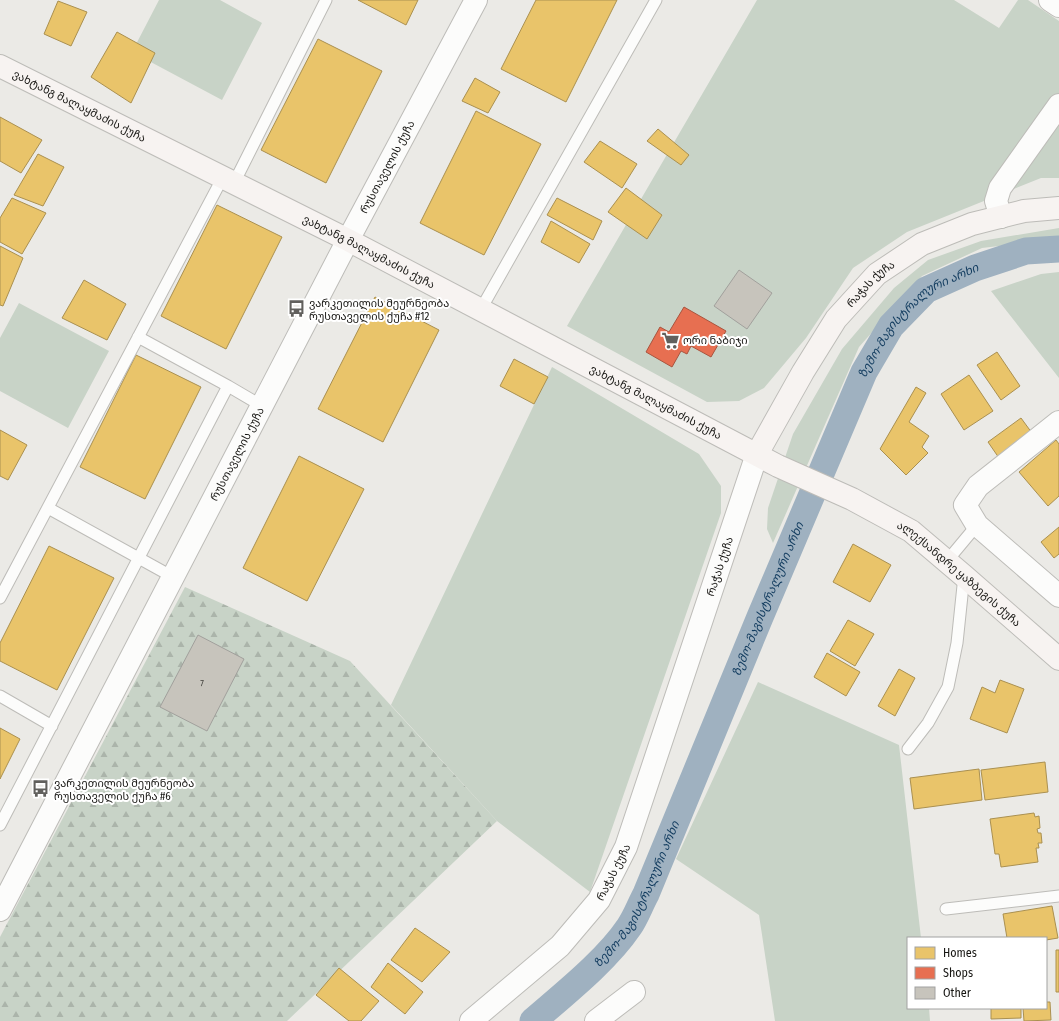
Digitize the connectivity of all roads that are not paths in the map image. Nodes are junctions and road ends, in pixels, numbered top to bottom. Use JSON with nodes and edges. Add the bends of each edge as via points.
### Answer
{"nodes":[{"id":1,"x":326,"y":0,"type":"edge"},
{"id":2,"x":476,"y":0,"type":"edge"},
{"id":3,"x":656,"y":0,"type":"edge"},
{"id":4,"x":1050,"y":0,"type":"edge"},
{"id":5,"x":1059,"y":6,"type":"edge"},
{"id":6,"x":0,"y":66,"type":"edge"},
{"id":7,"x":1059,"y":105,"type":"edge"},
{"id":8,"x":228,"y":180,"type":"junction"},
{"id":9,"x":1059,"y":208,"type":"edge"},
{"id":10,"x":1001,"y":217,"type":"junction"},
{"id":11,"x":348,"y":240,"type":"junction"},
{"id":12,"x":481,"y":309,"type":"junction"},
{"id":13,"x":138,"y":337,"type":"junction"},
{"id":14,"x":228,"y":386,"type":"junction"},
{"id":15,"x":262,"y":406,"type":"junction"},
{"id":16,"x":1059,"y":422,"type":"edge"},
{"id":17,"x":757,"y":454,"type":"junction"},
{"id":18,"x":778,"y":466,"type":"joint"},
{"id":19,"x":48,"y":508,"type":"junction"},
{"id":20,"x":977,"y":525,"type":"junction"},
{"id":21,"x":138,"y":558,"type":"junction"},
{"id":22,"x":947,"y":561,"type":"junction"},
{"id":23,"x":964,"y":576,"type":"junction"},
{"id":24,"x":173,"y":577,"type":"junction"},
{"id":25,"x":1059,"y":596,"type":"edge"},
{"id":26,"x":0,"y":598,"type":"edge"},
{"id":27,"x":1059,"y":659,"type":"edge"},
{"id":28,"x":0,"y":696,"type":"edge"},
{"id":29,"x":52,"y":726,"type":"junction"},
{"id":30,"x":908,"y":749,"type":"dead end"},
{"id":31,"x":0,"y":825,"type":"edge"},
{"id":32,"x":1059,"y":896,"type":"edge"},
{"id":33,"x":946,"y":909,"type":"dead end"},
{"id":34,"x":0,"y":910,"type":"edge"},
{"id":35,"x":634,"y":992,"type":"dead end"},
{"id":36,"x":471,"y":1021,"type":"edge"},
{"id":37,"x":596,"y":1021,"type":"edge"}],
"edges":[{"from":1,"to":8,"type":"lane"},
{"from":2,"to":11,"type":"street","name":"რუსთაველის ქუჩა"},
{"from":3,"to":12,"type":"lane"},
{"from":4,"to":5,"type":"street"},
{"from":6,"to":8,"type":"street","name":"ვახტანგ მალაყმაძის ქუჩა"},
{"from":7,"to":10,"type":"street","via":[[1000,188],[996,201]]},
{"from":8,"to":11,"type":"street","name":"ვახტანგ მალაყმაძის ქუჩა"},
{"from":8,"to":13,"type":"lane"},
{"from":9,"to":10,"type":"street","name":"რაჭას ქუჩა","via":[[1024,211]]},
{"from":10,"to":17,"type":"street","name":"რაჭას ქუჩა","via":[[972,224],[922,244],[877,274],[836,319]]},
{"from":11,"to":12,"type":"street","name":"ვახტანგ მალაყმაძის ქუჩა"},
{"from":11,"to":15,"type":"street","name":"რუსთაველის ქუჩა"},
{"from":12,"to":17,"type":"street","name":"ვახტანგ მალაყმაძის ქუჩა"},
{"from":13,"to":14,"type":"lane"},
{"from":13,"to":19,"type":"lane"},
{"from":14,"to":15,"type":"lane"},
{"from":14,"to":21,"type":"lane"},
{"from":15,"to":24,"type":"street","name":"რუსთაველის ქუჩა"},
{"from":16,"to":20,"type":"street","via":[[978,486],[965,505]]},
{"from":17,"to":18,"type":"street","name":"ვახტანგ მალაყმაძის ქუჩა"},
{"from":17,"to":36,"type":"street","name":"რაჭას ქუჩა","via":[[626,847],[598,900],[560,946]]},
{"from":18,"to":22,"type":"street","name":"ალექსანდრე ყაზბეგის ქუჩა","via":[[852,499],[911,531]]},
{"from":19,"to":21,"type":"lane"},
{"from":19,"to":26,"type":"lane"},
{"from":20,"to":22,"type":"lane"},
{"from":20,"to":25,"type":"street"},
{"from":21,"to":24,"type":"lane"},
{"from":21,"to":29,"type":"lane"},
{"from":22,"to":23,"type":"street","name":"ალექსანდრე ყაზბეგის ქუჩა"},
{"from":23,"to":27,"type":"street","name":"ალექსანდრე ყაზბეგის ქუჩა"},
{"from":23,"to":30,"type":"lane","via":[[957,643],[948,687],[928,723]]},
{"from":24,"to":34,"type":"street","name":"რუსთაველის ქუჩა"},
{"from":28,"to":29,"type":"lane"},
{"from":29,"to":31,"type":"lane"},
{"from":32,"to":33,"type":"lane"},
{"from":35,"to":37,"type":"street"}]}
